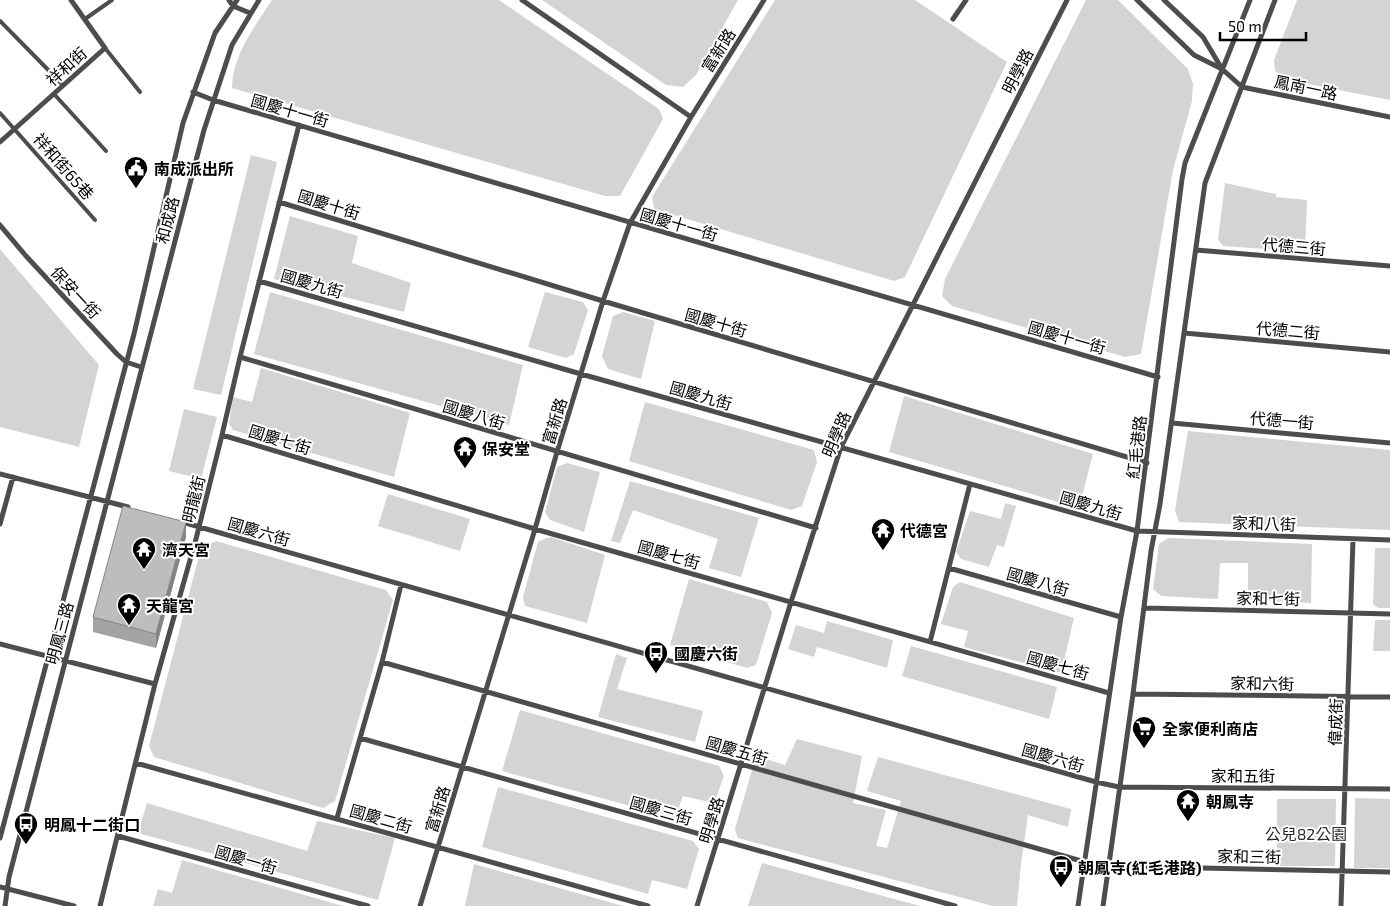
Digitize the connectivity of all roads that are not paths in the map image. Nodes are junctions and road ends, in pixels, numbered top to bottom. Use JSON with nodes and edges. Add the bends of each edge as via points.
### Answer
{"nodes":[{"id":1,"x":71,"y":0,"type":"edge"},
{"id":2,"x":112,"y":0,"type":"edge"},
{"id":3,"x":228,"y":0,"type":"edge"},
{"id":4,"x":237,"y":0,"type":"edge"},
{"id":5,"x":259,"y":0,"type":"edge"},
{"id":6,"x":522,"y":0,"type":"edge"},
{"id":7,"x":764,"y":0,"type":"edge"},
{"id":8,"x":966,"y":0,"type":"edge"},
{"id":9,"x":1066,"y":0,"type":"edge"},
{"id":10,"x":1137,"y":0,"type":"edge"},
{"id":11,"x":1164,"y":0,"type":"edge"},
{"id":12,"x":1250,"y":0,"type":"edge"},
{"id":13,"x":1275,"y":0,"type":"edge"},
{"id":14,"x":233,"y":6,"type":"junction"},
{"id":15,"x":250,"y":13,"type":"junction"},
{"id":16,"x":85,"y":19,"type":"junction"},
{"id":17,"x":953,"y":19,"type":"dead end"},
{"id":18,"x":0,"y":21,"type":"edge"},
{"id":19,"x":105,"y":48,"type":"junction"},
{"id":20,"x":1222,"y":69,"type":"junction"},
{"id":21,"x":63,"y":85,"type":"junction"},
{"id":22,"x":1242,"y":87,"type":"junction"},
{"id":23,"x":140,"y":92,"type":"dead end"},
{"id":24,"x":193,"y":92,"type":"junction"},
{"id":25,"x":54,"y":94,"type":"junction"},
{"id":26,"x":213,"y":100,"type":"junction"},
{"id":27,"x":0,"y":113,"type":"edge"},
{"id":28,"x":691,"y":117,"type":"junction"},
{"id":29,"x":1390,"y":117,"type":"edge"},
{"id":30,"x":299,"y":126,"type":"junction"},
{"id":31,"x":15,"y":129,"type":"junction"},
{"id":32,"x":0,"y":142,"type":"edge"},
{"id":33,"x":106,"y":151,"type":"dead end"},
{"id":34,"x":280,"y":202,"type":"junction"},
{"id":35,"x":95,"y":220,"type":"dead end"},
{"id":36,"x":630,"y":223,"type":"junction"},
{"id":37,"x":0,"y":225,"type":"edge"},
{"id":38,"x":1196,"y":250,"type":"junction"},
{"id":39,"x":1390,"y":266,"type":"edge"},
{"id":40,"x":260,"y":281,"type":"junction"},
{"id":41,"x":603,"y":301,"type":"junction"},
{"id":42,"x":914,"y":305,"type":"junction"},
{"id":43,"x":1184,"y":333,"type":"junction"},
{"id":44,"x":1390,"y":352,"type":"edge"},
{"id":45,"x":240,"y":356,"type":"junction"},
{"id":46,"x":126,"y":362,"type":"junction"},
{"id":47,"x":141,"y":367,"type":"junction"},
{"id":48,"x":581,"y":374,"type":"junction"},
{"id":49,"x":1158,"y":377,"type":"junction"},
{"id":50,"x":874,"y":381,"type":"junction"},
{"id":51,"x":1172,"y":423,"type":"junction"},
{"id":52,"x":222,"y":435,"type":"junction"},
{"id":53,"x":1390,"y":443,"type":"edge"},
{"id":54,"x":841,"y":448,"type":"junction"},
{"id":55,"x":557,"y":452,"type":"junction"},
{"id":56,"x":1147,"y":463,"type":"junction"},
{"id":57,"x":0,"y":474,"type":"edge"},
{"id":58,"x":14,"y":477,"type":"junction"},
{"id":59,"x":970,"y":484,"type":"junction"},
{"id":60,"x":91,"y":498,"type":"junction"},
{"id":61,"x":108,"y":502,"type":"junction"},
{"id":62,"x":135,"y":509,"type":"edge"},
{"id":63,"x":179,"y":522,"type":"edge"},
{"id":64,"x":0,"y":524,"type":"edge"},
{"id":65,"x":199,"y":527,"type":"junction"},
{"id":66,"x":816,"y":528,"type":"junction"},
{"id":67,"x":535,"y":529,"type":"junction"},
{"id":68,"x":1137,"y":531,"type":"junction"},
{"id":69,"x":1155,"y":533,"type":"junction"},
{"id":70,"x":1353,"y":539,"type":"junction"},
{"id":71,"x":1390,"y":540,"type":"edge"},
{"id":72,"x":949,"y":568,"type":"junction"},
{"id":73,"x":401,"y":585,"type":"junction"},
{"id":74,"x":791,"y":602,"type":"junction"},
{"id":75,"x":1145,"y":608,"type":"junction"},
{"id":76,"x":1350,"y":613,"type":"junction"},
{"id":77,"x":1390,"y":614,"type":"edge"},
{"id":78,"x":509,"y":616,"type":"junction"},
{"id":79,"x":1121,"y":617,"type":"junction"},
{"id":80,"x":930,"y":642,"type":"junction"},
{"id":81,"x":0,"y":644,"type":"edge"},
{"id":82,"x":48,"y":656,"type":"junction"},
{"id":83,"x":65,"y":660,"type":"junction"},
{"id":84,"x":382,"y":662,"type":"junction"},
{"id":85,"x":155,"y":684,"type":"junction"},
{"id":86,"x":764,"y":688,"type":"junction"},
{"id":87,"x":485,"y":691,"type":"junction"},
{"id":88,"x":1109,"y":693,"type":"junction"},
{"id":89,"x":1133,"y":694,"type":"junction"},
{"id":90,"x":1348,"y":697,"type":"junction"},
{"id":91,"x":1390,"y":698,"type":"edge"},
{"id":92,"x":360,"y":738,"type":"junction"},
{"id":93,"x":136,"y":763,"type":"junction"},
{"id":94,"x":741,"y":764,"type":"junction"},
{"id":95,"x":462,"y":767,"type":"junction"},
{"id":96,"x":1096,"y":782,"type":"junction"},
{"id":97,"x":1119,"y":787,"type":"junction"},
{"id":98,"x":1345,"y":788,"type":"junction"},
{"id":99,"x":1390,"y":789,"type":"edge"},
{"id":100,"x":337,"y":818,"type":"junction"},
{"id":101,"x":118,"y":836,"type":"junction"},
{"id":102,"x":0,"y":838,"type":"edge"},
{"id":103,"x":718,"y":839,"type":"junction"},
{"id":104,"x":438,"y":847,"type":"junction"},
{"id":105,"x":1085,"y":862,"type":"junction"},
{"id":106,"x":1108,"y":866,"type":"junction"},
{"id":107,"x":1342,"y":871,"type":"junction"},
{"id":108,"x":1390,"y":872,"type":"edge"},
{"id":109,"x":3,"y":888,"type":"edge"},
{"id":110,"x":5,"y":906,"type":"edge"},
{"id":111,"x":74,"y":906,"type":"edge"},
{"id":112,"x":100,"y":906,"type":"edge"},
{"id":113,"x":368,"y":906,"type":"edge"},
{"id":114,"x":420,"y":906,"type":"edge"},
{"id":115,"x":648,"y":906,"type":"edge"},
{"id":116,"x":697,"y":906,"type":"edge"},
{"id":117,"x":956,"y":906,"type":"edge"},
{"id":118,"x":1078,"y":906,"type":"edge"},
{"id":119,"x":1103,"y":906,"type":"edge"},
{"id":120,"x":1341,"y":906,"type":"edge"}],
"edges":[{"from":1,"to":16,"type":"street","name":"祥和街"},
{"from":2,"to":16,"type":"lane"},
{"from":3,"to":14,"type":"street"},
{"from":4,"to":14,"type":"street","name":"和成路"},
{"from":5,"to":15,"type":"street","name":"和成路"},
{"from":6,"to":28,"type":"street"},
{"from":7,"to":28,"type":"street","name":"富新路"},
{"from":8,"to":17,"type":"street"},
{"from":9,"to":42,"type":"street","name":"明學路"},
{"from":10,"to":20,"type":"street","via":[[1194,56]]},
{"from":11,"to":20,"type":"street","via":[[1203,37]]},
{"from":12,"to":20,"type":"street","name":"紅毛港路"},
{"from":13,"to":22,"type":"street","name":"紅毛港路"},
{"from":14,"to":15,"type":"street"},
{"from":14,"to":24,"type":"street","name":"和成路","via":[[215,33]]},
{"from":15,"to":26,"type":"street","name":"和成路","via":[[232,45]]},
{"from":16,"to":19,"type":"street","name":"祥和街"},
{"from":18,"to":21,"type":"lane"},
{"from":19,"to":21,"type":"street","name":"祥和街"},
{"from":19,"to":23,"type":"lane"},
{"from":20,"to":22,"type":"street"},
{"from":20,"to":49,"type":"street","name":"紅毛港路","via":[[1185,163]]},
{"from":21,"to":25,"type":"street","name":"祥和街"},
{"from":22,"to":29,"type":"street","name":"鳳南一路"},
{"from":22,"to":38,"type":"street","name":"紅毛港路","via":[[1205,182]]},
{"from":24,"to":26,"type":"street","name":"國慶十一街"},
{"from":24,"to":46,"type":"street","name":"和成路"},
{"from":25,"to":31,"type":"street","name":"祥和街"},
{"from":25,"to":33,"type":"lane"},
{"from":26,"to":30,"type":"street","name":"國慶十一街"},
{"from":26,"to":47,"type":"street","name":"和成路"},
{"from":27,"to":31,"type":"lane","name":"祥和街65巷"},
{"from":28,"to":36,"type":"street","name":"富新路"},
{"from":30,"to":34,"type":"street","name":"明龍街"},
{"from":30,"to":36,"type":"street","name":"國慶十一街"},
{"from":31,"to":32,"type":"street","name":"祥和街"},
{"from":31,"to":35,"type":"lane","name":"祥和街65巷"},
{"from":34,"to":40,"type":"street","name":"明龍街"},
{"from":34,"to":41,"type":"street","name":"國慶十街"},
{"from":36,"to":41,"type":"street","name":"富新路"},
{"from":36,"to":42,"type":"street","name":"國慶十一街"},
{"from":37,"to":46,"type":"street","name":"保安一街"},
{"from":38,"to":39,"type":"street","name":"代德三街"},
{"from":38,"to":43,"type":"street","name":"紅毛港路"},
{"from":40,"to":45,"type":"street","name":"明龍街"},
{"from":40,"to":48,"type":"street","name":"國慶九街"},
{"from":41,"to":48,"type":"street","name":"富新路"},
{"from":41,"to":50,"type":"street","name":"國慶十街"},
{"from":42,"to":49,"type":"street","name":"國慶十一街"},
{"from":42,"to":50,"type":"street","name":"明學路"},
{"from":43,"to":44,"type":"street","name":"代德二街"},
{"from":43,"to":51,"type":"street","name":"紅毛港路"},
{"from":45,"to":52,"type":"street","name":"明龍街"},
{"from":45,"to":55,"type":"street","name":"國慶八街"},
{"from":46,"to":47,"type":"street","name":"保安一街"},
{"from":46,"to":60,"type":"street","name":"明鳳三路"},
{"from":47,"to":61,"type":"street","name":"明鳳三路"},
{"from":48,"to":54,"type":"street","name":"國慶九街"},
{"from":48,"to":55,"type":"street","name":"富新路"},
{"from":49,"to":56,"type":"street","name":"紅毛港路"},
{"from":50,"to":54,"type":"street","name":"明學路"},
{"from":50,"to":56,"type":"street","name":"國慶十街"},
{"from":51,"to":53,"type":"street","name":"代德一街"},
{"from":51,"to":69,"type":"street","name":"紅毛港路"},
{"from":52,"to":65,"type":"street","name":"明龍街"},
{"from":52,"to":67,"type":"street","name":"國慶七街"},
{"from":54,"to":59,"type":"street","name":"國慶九街"},
{"from":54,"to":66,"type":"street","name":"明學路"},
{"from":55,"to":66,"type":"street","name":"國慶八街"},
{"from":55,"to":67,"type":"street","name":"富新路"},
{"from":56,"to":68,"type":"street","name":"紅毛港路"},
{"from":57,"to":58,"type":"street"},
{"from":58,"to":60,"type":"street"},
{"from":58,"to":64,"type":"street"},
{"from":59,"to":68,"type":"street","name":"國慶九街"},
{"from":59,"to":72,"type":"street"},
{"from":60,"to":61,"type":"street"},
{"from":60,"to":82,"type":"street","name":"明鳳三路"},
{"from":61,"to":62,"type":"street"},
{"from":61,"to":83,"type":"street","name":"明鳳三路"},
{"from":63,"to":65,"type":"street","name":"國慶六街"},
{"from":65,"to":73,"type":"street","name":"國慶六街"},
{"from":65,"to":85,"type":"street","name":"明龍街"},
{"from":66,"to":74,"type":"street","name":"明學路"},
{"from":67,"to":74,"type":"street","name":"國慶七街"},
{"from":67,"to":78,"type":"street","name":"富新路"},
{"from":68,"to":69,"type":"street","name":"家和八街"},
{"from":68,"to":79,"type":"street","name":"紅毛港路"},
{"from":69,"to":70,"type":"street","name":"家和八街"},
{"from":69,"to":75,"type":"street","name":"紅毛港路"},
{"from":70,"to":71,"type":"street","name":"家和八街"},
{"from":70,"to":76,"type":"street","name":"偉成街"},
{"from":72,"to":79,"type":"street","name":"國慶八街"},
{"from":72,"to":80,"type":"street"},
{"from":73,"to":78,"type":"street","name":"國慶六街"},
{"from":73,"to":84,"type":"street"},
{"from":74,"to":80,"type":"street","name":"國慶七街"},
{"from":74,"to":86,"type":"street","name":"明學路"},
{"from":75,"to":76,"type":"street","name":"家和七街"},
{"from":75,"to":89,"type":"street","name":"紅毛港路"},
{"from":76,"to":77,"type":"street","name":"家和七街"},
{"from":76,"to":90,"type":"street","name":"偉成街"},
{"from":78,"to":86,"type":"street","name":"國慶六街"},
{"from":78,"to":87,"type":"street","name":"富新路"},
{"from":79,"to":88,"type":"street","name":"紅毛港路"},
{"from":80,"to":88,"type":"street","name":"國慶七街"},
{"from":81,"to":82,"type":"street"},
{"from":82,"to":83,"type":"street"},
{"from":82,"to":102,"type":"street","name":"明鳳三路"},
{"from":83,"to":85,"type":"street"},
{"from":83,"to":109,"type":"street","name":"明鳳三路"},
{"from":84,"to":87,"type":"street","name":"國慶五街"},
{"from":84,"to":92,"type":"street"},
{"from":85,"to":93,"type":"street","name":"明龍街"},
{"from":86,"to":94,"type":"street","name":"明學路"},
{"from":86,"to":96,"type":"street","name":"國慶六街"},
{"from":87,"to":94,"type":"street","name":"國慶五街"},
{"from":87,"to":95,"type":"street","name":"富新路"},
{"from":88,"to":96,"type":"street","name":"紅毛港路"},
{"from":89,"to":90,"type":"street","name":"家和六街"},
{"from":89,"to":97,"type":"street","name":"紅毛港路"},
{"from":90,"to":91,"type":"street","name":"家和六街"},
{"from":90,"to":98,"type":"street","name":"偉成街"},
{"from":92,"to":95,"type":"street","name":"國慶三街"},
{"from":92,"to":100,"type":"street"},
{"from":93,"to":100,"type":"street","name":"國慶二街"},
{"from":93,"to":101,"type":"street","name":"明龍街"},
{"from":94,"to":103,"type":"street","name":"明學路"},
{"from":94,"to":105,"type":"street","name":"國慶五街"},
{"from":95,"to":103,"type":"street","name":"國慶三街"},
{"from":95,"to":104,"type":"street","name":"富新路"},
{"from":96,"to":97,"type":"street","name":"家和五街"},
{"from":96,"to":105,"type":"street","name":"紅毛港路"},
{"from":97,"to":98,"type":"street","name":"家和五街"},
{"from":97,"to":106,"type":"street","name":"紅毛港路"},
{"from":98,"to":99,"type":"street","name":"家和五街"},
{"from":98,"to":107,"type":"street","name":"偉成街"},
{"from":100,"to":104,"type":"street","name":"國慶二街"},
{"from":101,"to":112,"type":"street","name":"明龍街"},
{"from":101,"to":113,"type":"street","name":"國慶一街"},
{"from":103,"to":116,"type":"street","name":"明學路"},
{"from":103,"to":117,"type":"street","name":"國慶三街"},
{"from":104,"to":114,"type":"street","name":"富新路"},
{"from":104,"to":115,"type":"street","name":"國慶二街"},
{"from":105,"to":118,"type":"street","name":"紅毛港路"},
{"from":106,"to":107,"type":"street","name":"家和三街"},
{"from":106,"to":119,"type":"street","name":"紅毛港路"},
{"from":107,"to":108,"type":"street","name":"家和三街"},
{"from":107,"to":120,"type":"street","name":"偉成街"},
{"from":109,"to":110,"type":"street","name":"明鳳三路"},
{"from":109,"to":111,"type":"street"}]}
